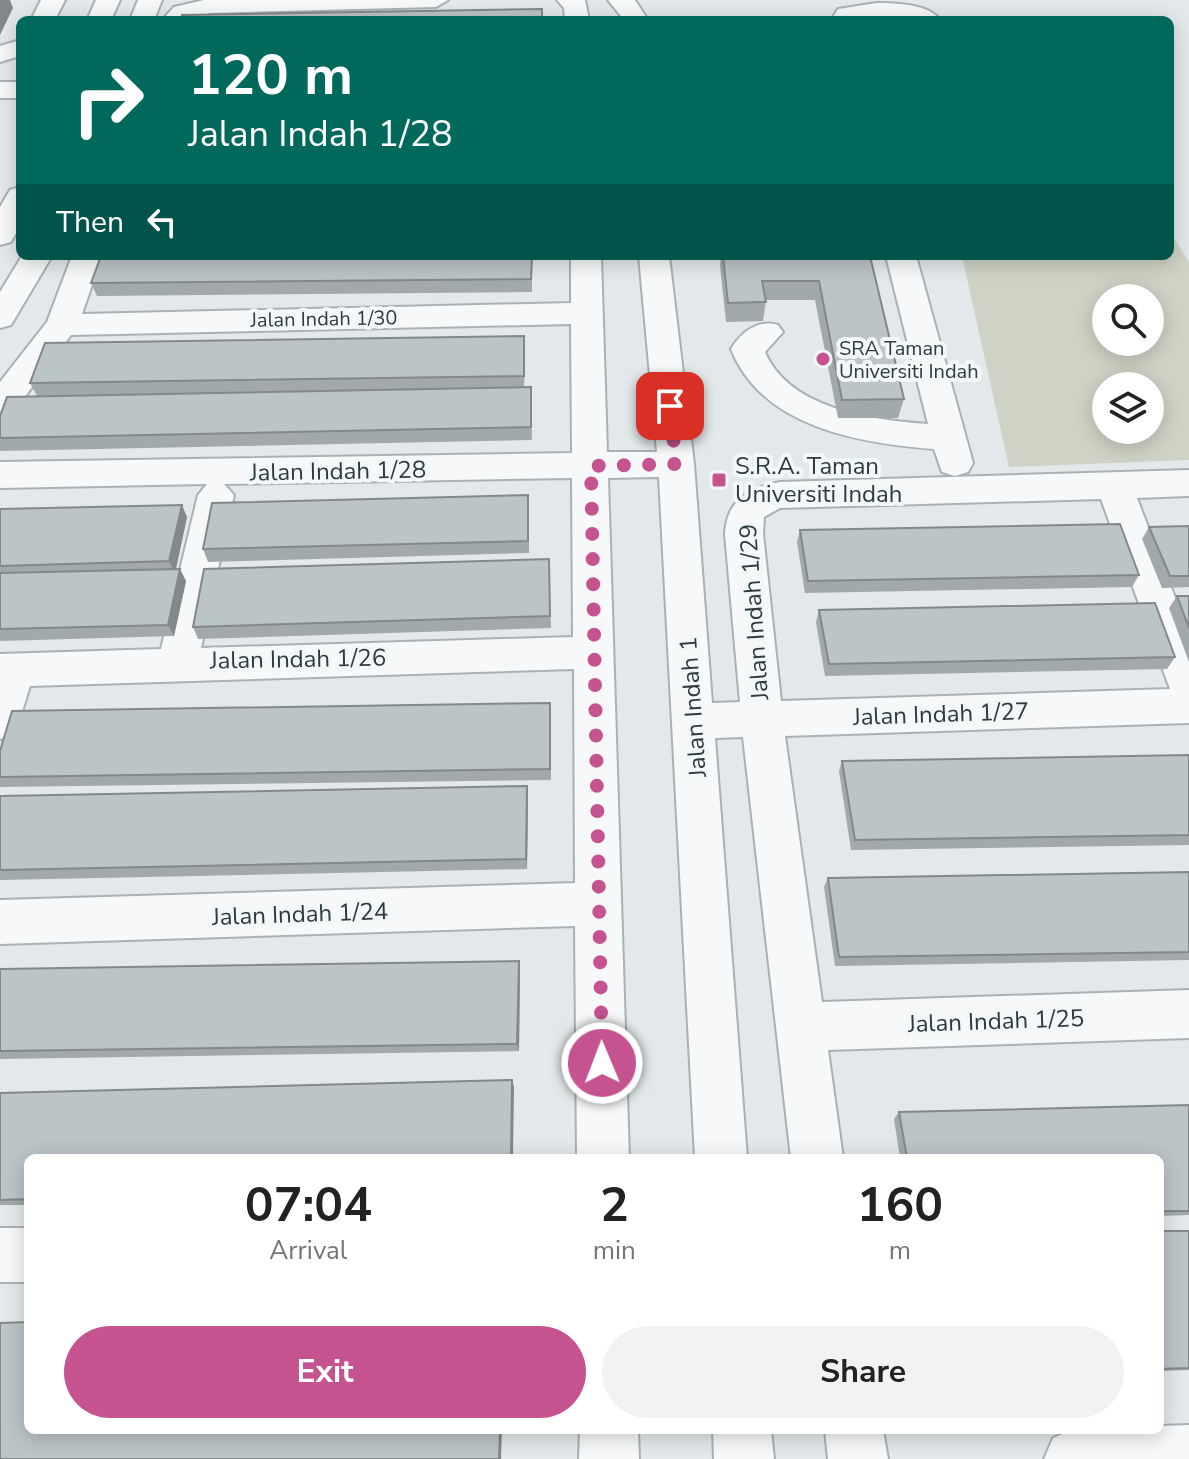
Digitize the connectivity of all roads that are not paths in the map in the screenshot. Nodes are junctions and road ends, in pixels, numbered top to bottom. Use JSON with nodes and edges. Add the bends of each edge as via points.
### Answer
{"nodes":[{"id":1,"x":436,"y":0,"type":"edge"},
{"id":2,"x":620,"y":0,"type":"edge"},
{"id":3,"x":178,"y":16,"type":"edge"},
{"id":4,"x":635,"y":16,"type":"edge"},
{"id":5,"x":846,"y":16,"type":"edge"},
{"id":6,"x":919,"y":16,"type":"edge"},
{"id":7,"x":16,"y":204,"type":"edge"},
{"id":8,"x":0,"y":236,"type":"edge"},
{"id":9,"x":35,"y":260,"type":"edge"},
{"id":10,"x":86,"y":260,"type":"edge"},
{"id":11,"x":586,"y":260,"type":"edge"},
{"id":12,"x":654,"y":260,"type":"edge"},
{"id":13,"x":902,"y":260,"type":"edge"},
{"id":14,"x":586,"y":313,"type":"junction"},
{"id":15,"x":0,"y":318,"type":"edge"},
{"id":16,"x":62,"y":325,"type":"junction"},
{"id":17,"x":767,"y":332,"type":"dead end"},
{"id":18,"x":0,"y":406,"type":"edge"},
{"id":19,"x":946,"y":438,"type":"junction"},
{"id":20,"x":676,"y":464,"type":"junction"},
{"id":21,"x":591,"y":466,"type":"junction"},
{"id":22,"x":220,"y":474,"type":"junction"},
{"id":23,"x":0,"y":475,"type":"edge"},
{"id":24,"x":1189,"y":483,"type":"edge"},
{"id":25,"x":1114,"y":485,"type":"junction"},
{"id":26,"x":965,"y":490,"type":"junction"},
{"id":27,"x":595,"y":652,"type":"junction"},
{"id":28,"x":178,"y":661,"type":"junction"},
{"id":29,"x":7,"y":669,"type":"edge"},
{"id":30,"x":1189,"y":687,"type":"edge"},
{"id":31,"x":1189,"y":706,"type":"edge"},
{"id":32,"x":762,"y":719,"type":"junction"},
{"id":33,"x":694,"y":721,"type":"junction"},
{"id":34,"x":0,"y":722,"type":"edge"},
{"id":35,"x":600,"y":904,"type":"junction"},
{"id":36,"x":0,"y":922,"type":"edge"},
{"id":37,"x":1189,"y":1014,"type":"edge"},
{"id":38,"x":803,"y":1027,"type":"junction"},
{"id":39,"x":603,"y":1154,"type":"edge"},
{"id":40,"x":721,"y":1154,"type":"edge"},
{"id":41,"x":817,"y":1154,"type":"edge"},
{"id":42,"x":0,"y":1255,"type":"edge"},
{"id":43,"x":24,"y":1255,"type":"edge"},
{"id":44,"x":609,"y":1434,"type":"edge"},
{"id":45,"x":742,"y":1434,"type":"edge"},
{"id":46,"x":855,"y":1434,"type":"edge"},
{"id":47,"x":1189,"y":1455,"type":"edge"},
{"id":48,"x":609,"y":1459,"type":"edge"},
{"id":49,"x":744,"y":1459,"type":"edge"},
{"id":50,"x":858,"y":1459,"type":"edge"},
{"id":51,"x":1074,"y":1459,"type":"edge"}],
"edges":[{"from":1,"to":3,"type":"street","via":[[210,6]]},
{"from":2,"to":4,"type":"street"},
{"from":5,"to":6,"type":"street","via":[[881,10]]},
{"from":7,"to":8,"type":"street"},
{"from":9,"to":15,"type":"street"},
{"from":10,"to":16,"type":"street"},
{"from":11,"to":14,"type":"street"},
{"from":12,"to":20,"type":"street","name":"Jalan Indah 1"},
{"from":13,"to":19,"type":"street"},
{"from":14,"to":16,"type":"street","name":"Jalan Indah 1/30"},
{"from":14,"to":21,"type":"street"},
{"from":16,"to":18,"type":"street"},
{"from":17,"to":19,"type":"street","via":[[747,349],[750,363],[763,382],[785,396],[852,425]]},
{"from":19,"to":26,"type":"street"},
{"from":20,"to":21,"type":"street","name":"Jalan Indah 1/28"},
{"from":20,"to":33,"type":"street","name":"Jalan Indah 1"},
{"from":21,"to":22,"type":"street","name":"Jalan Indah 1/28"},
{"from":21,"to":27,"type":"street"},
{"from":22,"to":23,"type":"street","name":"Jalan Indah 1/28"},
{"from":22,"to":28,"type":"street"},
{"from":24,"to":25,"type":"street","name":"Jalan Indah 1/29"},
{"from":25,"to":26,"type":"street","name":"Jalan Indah 1/29"},
{"from":25,"to":30,"type":"street"},
{"from":26,"to":32,"type":"street","name":"Jalan Indah 1/29","via":[[780,495],[760,498],[748,508],[744,534]]},
{"from":27,"to":28,"type":"street","name":"Jalan Indah 1/26"},
{"from":27,"to":35,"type":"street"},
{"from":28,"to":29,"type":"street","name":"Jalan Indah 1/26"},
{"from":29,"to":34,"type":"street"},
{"from":31,"to":32,"type":"street","name":"Jalan Indah 1/27"},
{"from":32,"to":33,"type":"street","name":"Jalan Indah 1/27"},
{"from":32,"to":38,"type":"street","name":"Jalan Indah 1/29"},
{"from":33,"to":40,"type":"street","name":"Jalan Indah 1"},
{"from":35,"to":36,"type":"street","name":"Jalan Indah 1/24"},
{"from":35,"to":39,"type":"street"},
{"from":37,"to":38,"type":"street","name":"Jalan Indah 1/25"},
{"from":38,"to":41,"type":"street","name":"Jalan Indah 1/29"},
{"from":42,"to":43,"type":"street"},
{"from":44,"to":48,"type":"street"},
{"from":45,"to":49,"type":"street"},
{"from":46,"to":50,"type":"street"},
{"from":47,"to":51,"type":"street"}]}
